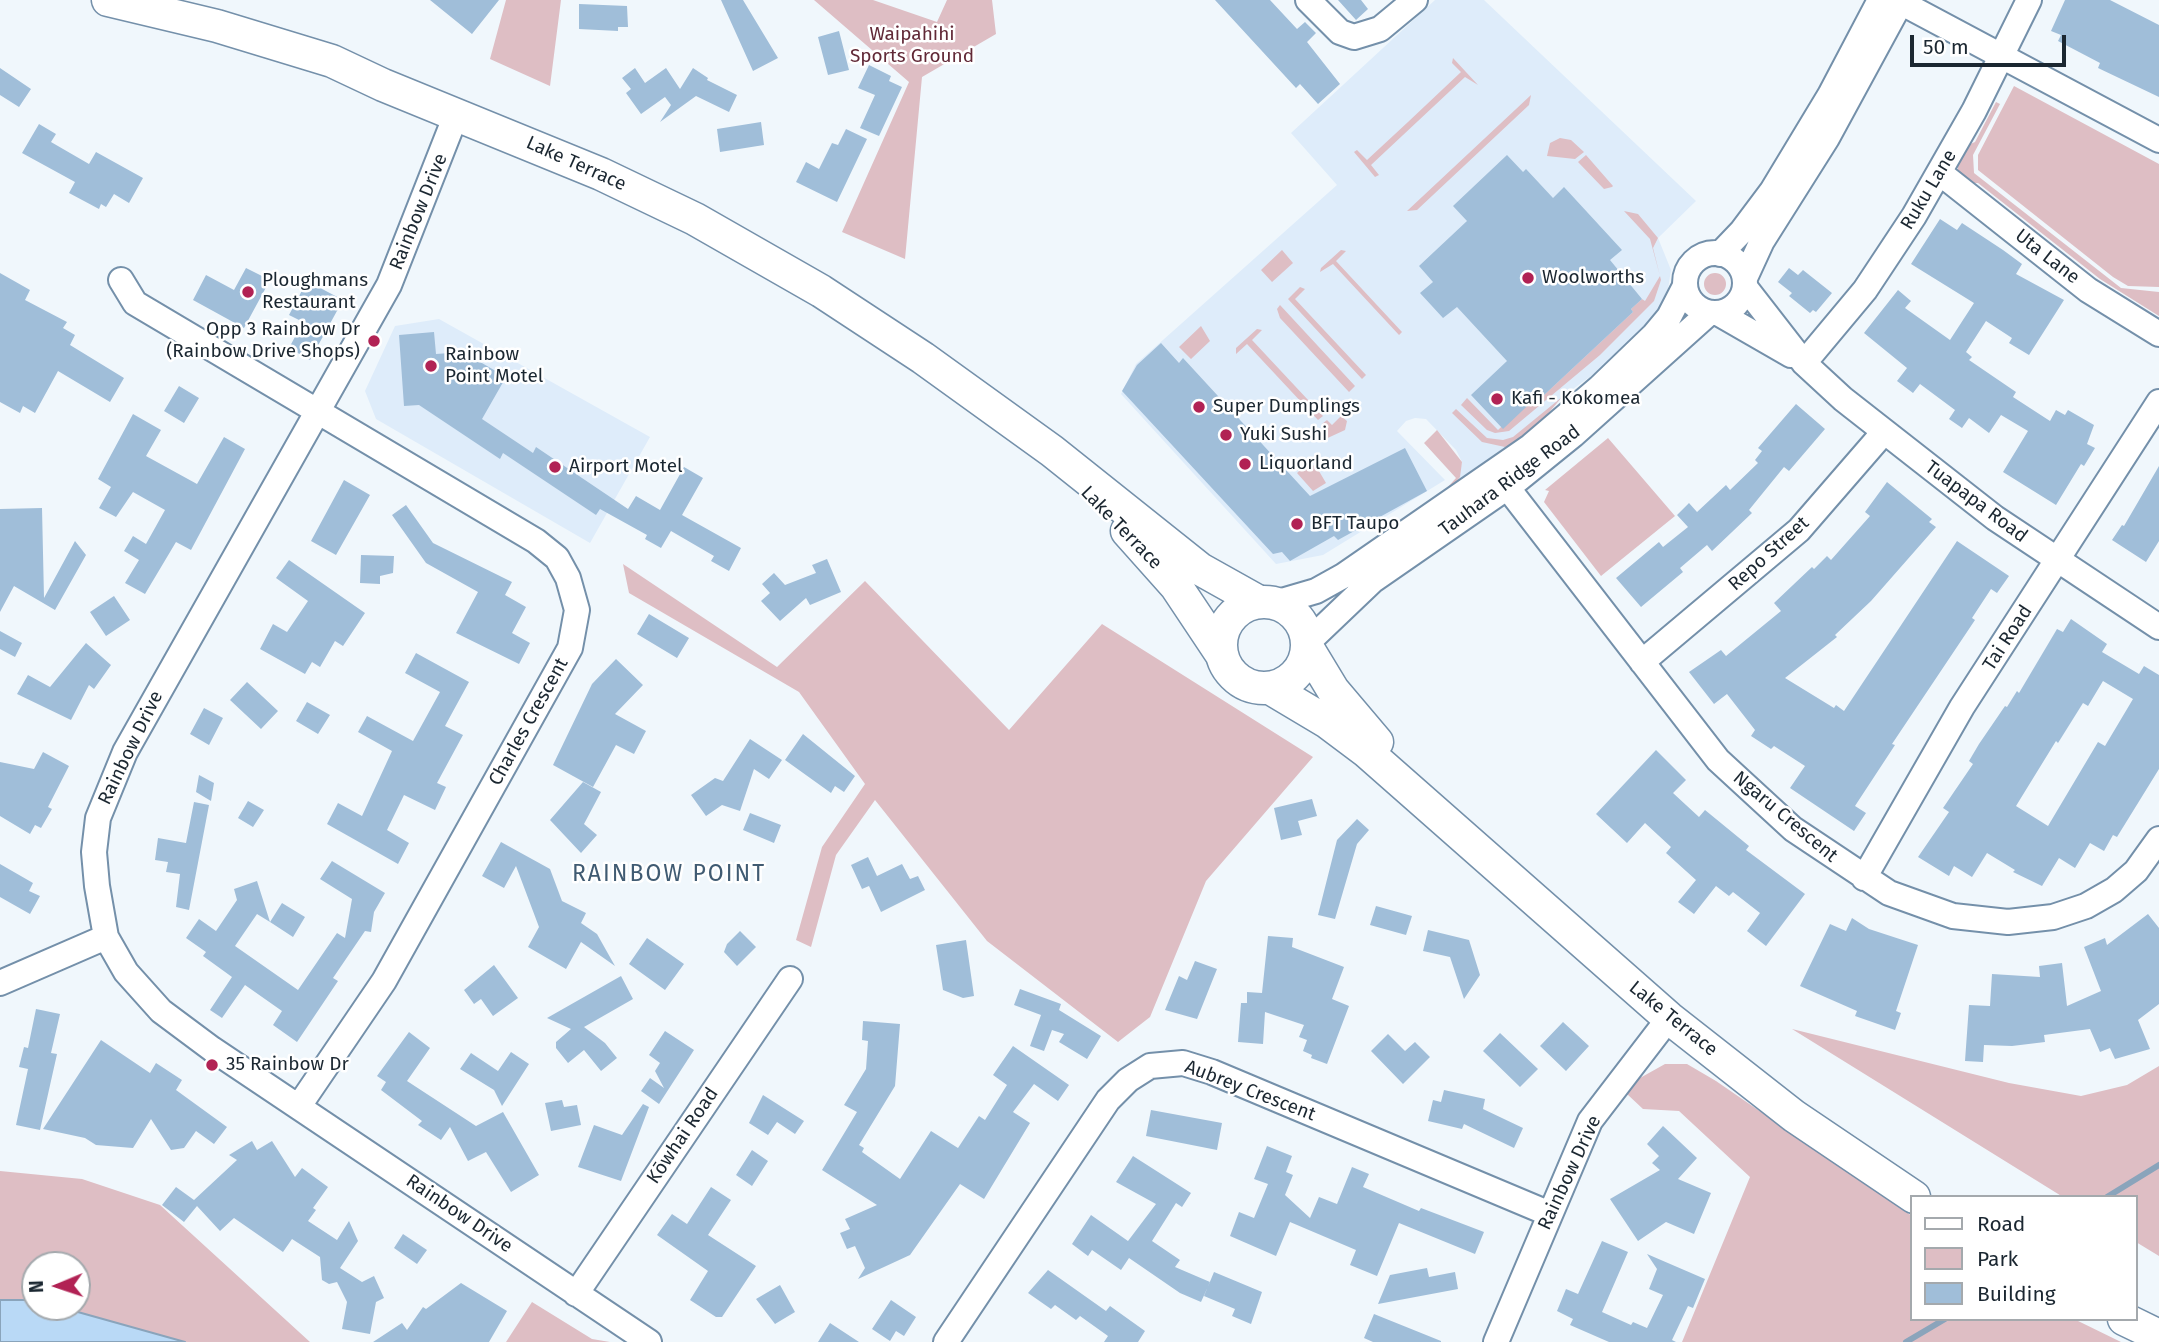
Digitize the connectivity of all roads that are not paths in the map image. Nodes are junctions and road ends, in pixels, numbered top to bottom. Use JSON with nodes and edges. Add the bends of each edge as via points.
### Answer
{"nodes":[{"id":1,"x":108,"y":0,"type":"edge"},
{"id":2,"x":1308,"y":0,"type":"edge"},
{"id":3,"x":1415,"y":0,"type":"edge"},
{"id":4,"x":2029,"y":0,"type":"edge"},
{"id":5,"x":1894,"y":1,"type":"edge"},
{"id":6,"x":2002,"y":57,"type":"junction"},
{"id":7,"x":456,"y":116,"type":"junction"},
{"id":8,"x":2159,"y":140,"type":"edge"},
{"id":9,"x":1940,"y":173,"type":"junction"},
{"id":10,"x":1720,"y":254,"type":"junction"},
{"id":11,"x":121,"y":280,"type":"dead end"},
{"id":12,"x":1745,"y":283,"type":"junction"},
{"id":13,"x":1685,"y":286,"type":"junction"},
{"id":14,"x":1714,"y":313,"type":"junction"},
{"id":15,"x":2159,"y":334,"type":"edge"},
{"id":16,"x":1804,"y":363,"type":"junction"},
{"id":17,"x":2159,"y":402,"type":"edge"},
{"id":18,"x":316,"y":412,"type":"junction"},
{"id":19,"x":1002,"y":416,"type":"junction"},
{"id":20,"x":1884,"y":432,"type":"junction"},
{"id":21,"x":1507,"y":487,"type":"junction"},
{"id":22,"x":2058,"y":561,"type":"junction"},
{"id":23,"x":1267,"y":603,"type":"junction"},
{"id":24,"x":2159,"y":627,"type":"edge"},
{"id":25,"x":1307,"y":645,"type":"junction"},
{"id":26,"x":1222,"y":655,"type":"junction"},
{"id":27,"x":1642,"y":662,"type":"junction"},
{"id":28,"x":1270,"y":688,"type":"junction"},
{"id":29,"x":1449,"y":821,"type":"junction"},
{"id":30,"x":2159,"y":839,"type":"edge"},
{"id":31,"x":1864,"y":878,"type":"junction"},
{"id":32,"x":106,"y":937,"type":"junction"},
{"id":33,"x":790,"y":979,"type":"dead end"},
{"id":34,"x":0,"y":983,"type":"edge"},
{"id":35,"x":1670,"y":1018,"type":"junction"},
{"id":36,"x":299,"y":1106,"type":"junction"},
{"id":37,"x":1911,"y":1195,"type":"edge"},
{"id":38,"x":1550,"y":1214,"type":"junction"},
{"id":39,"x":576,"y":1294,"type":"junction"},
{"id":40,"x":2128,"y":1321,"type":"edge"},
{"id":41,"x":2159,"y":1336,"type":"edge"},
{"id":42,"x":649,"y":1342,"type":"edge"},
{"id":43,"x":946,"y":1342,"type":"edge"},
{"id":44,"x":1496,"y":1342,"type":"edge"}],
"edges":[{"from":1,"to":7,"type":"main road","name":"Lake Terrace","via":[[217,26],[332,61]]},
{"from":2,"to":3,"type":"street","via":[[1340,32],[1354,37],[1380,29]]},
{"from":4,"to":6,"type":"street","name":"Ruku Lane"},
{"from":5,"to":6,"type":"street"},
{"from":5,"to":10,"type":"street","name":"Tauhara Ridge Road","via":[[1830,94],[1772,191]]},
{"from":5,"to":12,"type":"street","name":"Tauhara Ridge Road","via":[[1827,138],[1762,241]]},
{"from":6,"to":8,"type":"street"},
{"from":6,"to":9,"type":"street","name":"Ruku Lane"},
{"from":7,"to":18,"type":"street","name":"Rainbow Drive","via":[[389,285]]},
{"from":7,"to":19,"type":"main road","name":"Lake Terrace","via":[[589,169],[695,219],[853,312]]},
{"from":9,"to":15,"type":"street","name":"Uta Lane","via":[[2088,290]]},
{"from":9,"to":16,"type":"street","name":"Ruku Lane","via":[[1880,269]]},
{"from":10,"to":12,"type":"street","via":[[1735,261]]},
{"from":10,"to":13,"type":"street","name":"Tauhara Ridge Road","via":[[1695,261]]},
{"from":11,"to":18,"type":"street","name":"Charles Crescent","via":[[135,303]]},
{"from":12,"to":14,"type":"street","name":"Tauhara Ridge Road","via":[[1734,307]]},
{"from":12,"to":16,"type":"street","name":"Tuapapa Road"},
{"from":13,"to":14,"type":"street","via":[[1695,306]]},
{"from":13,"to":23,"type":"street","name":"Tauhara Ridge Road","via":[[1669,317],[1646,343],[1524,451],[1343,576],[1316,591]]},
{"from":14,"to":16,"type":"street","name":"Tuapapa Road"},
{"from":14,"to":21,"type":"street","name":"Tauhara Ridge Road"},
{"from":16,"to":20,"type":"street","name":"Tuapapa Road"},
{"from":17,"to":22,"type":"street","name":"Tai Road"},
{"from":18,"to":32,"type":"street","name":"Rainbow Drive","via":[[107,791],[94,852]]},
{"from":18,"to":36,"type":"street","name":"Charles Crescent","via":[[536,541],[557,558],[577,610],[570,648],[404,945]]},
{"from":19,"to":23,"type":"main road","name":"Lake Terrace","via":[[1093,482],[1188,560],[1217,580]]},
{"from":19,"to":26,"type":"main road","name":"Lake Terrace","via":[[1146,552],[1176,586]]},
{"from":20,"to":22,"type":"street","name":"Tuapapa Road","via":[[1995,519]]},
{"from":20,"to":27,"type":"street","name":"Repo Street","via":[[1799,530]]},
{"from":21,"to":25,"type":"street","name":"Tauhara Ridge Road","via":[[1372,580]]},
{"from":21,"to":27,"type":"street","name":"Ngaru Crescent"},
{"from":22,"to":24,"type":"street","name":"Tuapapa Road"},
{"from":22,"to":31,"type":"street","name":"Tai Road","via":[[1942,740]]},
{"from":23,"to":25,"type":"main road","via":[[1298,619]]},
{"from":23,"to":26,"type":"main road","via":[[1246,606],[1231,617],[1222,636]]},
{"from":25,"to":28,"type":"main road","via":[[1299,671]]},
{"from":25,"to":29,"type":"main road","name":"Lake Terrace","via":[[1333,691]]},
{"from":26,"to":28,"type":"main road","via":[[1243,683]]},
{"from":27,"to":31,"type":"street","name":"Ngaru Crescent","via":[[1739,781],[1793,829]]},
{"from":28,"to":29,"type":"main road","name":"Lake Terrace","via":[[1349,738]]},
{"from":29,"to":35,"type":"main road","name":"Lake Terrace"},
{"from":30,"to":31,"type":"street","name":"Ngaru Crescent","via":[[2136,871],[2114,890],[2078,909],[2037,920],[1953,916],[1902,900]]},
{"from":32,"to":34,"type":"street"},
{"from":32,"to":36,"type":"street","name":"Rainbow Drive","via":[[126,972],[161,1011]]},
{"from":33,"to":39,"type":"street","name":"Kōwhai Road"},
{"from":35,"to":37,"type":"main road","name":"Lake Terrace","via":[[1794,1116]]},
{"from":35,"to":38,"type":"street","name":"Rainbow Drive","via":[[1591,1121]]},
{"from":36,"to":39,"type":"street","name":"Rainbow Drive"},
{"from":38,"to":43,"type":"street","name":"Aubrey Crescent","via":[[1212,1072],[1183,1063],[1150,1066],[1108,1100]]},
{"from":38,"to":44,"type":"street","name":"Rainbow Drive"},
{"from":39,"to":42,"type":"street","name":"Rainbow Drive"},
{"from":40,"to":41,"type":"main road"}]}
